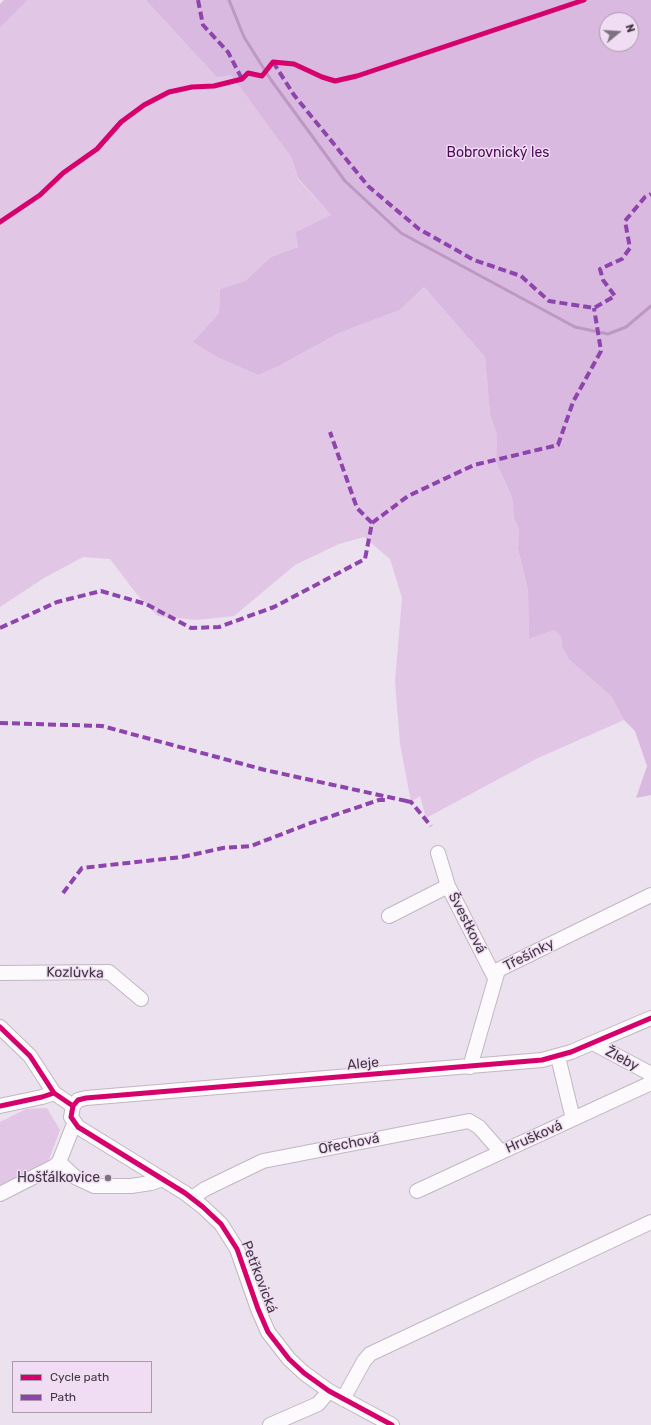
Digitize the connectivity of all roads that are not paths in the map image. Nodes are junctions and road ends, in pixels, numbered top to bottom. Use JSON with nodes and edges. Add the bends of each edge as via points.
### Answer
{"nodes":[{"id":1,"x":438,"y":854,"type":"dead end"},
{"id":2,"x":448,"y":886,"type":"junction"},
{"id":3,"x":651,"y":895,"type":"edge"},
{"id":4,"x":389,"y":916,"type":"dead end"},
{"id":5,"x":0,"y":973,"type":"edge"},
{"id":6,"x":494,"y":978,"type":"junction"},
{"id":7,"x":141,"y":999,"type":"dead end"},
{"id":8,"x":651,"y":1018,"type":"edge"},
{"id":9,"x":0,"y":1027,"type":"edge"},
{"id":10,"x":593,"y":1043,"type":"junction"},
{"id":11,"x":558,"y":1056,"type":"junction"},
{"id":12,"x":470,"y":1067,"type":"junction"},
{"id":13,"x":651,"y":1074,"type":"edge"},
{"id":14,"x":651,"y":1083,"type":"edge"},
{"id":15,"x":54,"y":1093,"type":"junction"},
{"id":16,"x":0,"y":1106,"type":"edge"},
{"id":17,"x":73,"y":1106,"type":"junction"},
{"id":18,"x":574,"y":1120,"type":"junction"},
{"id":19,"x":74,"y":1124,"type":"junction"},
{"id":20,"x":501,"y":1152,"type":"junction"},
{"id":21,"x":59,"y":1162,"type":"junction"},
{"id":22,"x":163,"y":1179,"type":"junction"},
{"id":23,"x":417,"y":1190,"type":"dead end"},
{"id":24,"x":0,"y":1194,"type":"edge"},
{"id":25,"x":192,"y":1198,"type":"junction"},
{"id":26,"x":651,"y":1222,"type":"edge"},
{"id":27,"x":329,"y":1391,"type":"junction"},
{"id":28,"x":343,"y":1399,"type":"junction"},
{"id":29,"x":270,"y":1425,"type":"edge"},
{"id":30,"x":392,"y":1425,"type":"edge"}],
"edges":[{"from":1,"to":2,"type":"street"},
{"from":2,"to":4,"type":"street","name":"Švestková"},
{"from":2,"to":6,"type":"street","name":"Švestková"},
{"from":3,"to":6,"type":"street","name":"Třešínky","via":[[498,970]]},
{"from":5,"to":7,"type":"street","name":"Kozlůvka","via":[[109,972]]},
{"from":6,"to":12,"type":"street","name":"Třešínky"},
{"from":8,"to":10,"type":"street","name":"Aleje"},
{"from":9,"to":15,"type":"street","via":[[30,1056]]},
{"from":10,"to":11,"type":"street","name":"Aleje"},
{"from":10,"to":13,"type":"street","name":"Žleby"},
{"from":11,"to":12,"type":"street","name":"Aleje"},
{"from":11,"to":18,"type":"street"},
{"from":12,"to":17,"type":"street","name":"Aleje","via":[[86,1098],[78,1100]]},
{"from":14,"to":18,"type":"street","name":"Hrušková"},
{"from":15,"to":16,"type":"street"},
{"from":15,"to":17,"type":"street"},
{"from":17,"to":19,"type":"street","via":[[71,1115]]},
{"from":18,"to":20,"type":"street","name":"Hrušková"},
{"from":19,"to":21,"type":"street"},
{"from":19,"to":22,"type":"street","name":"Petřkovická"},
{"from":20,"to":23,"type":"street","name":"Hrušková"},
{"from":20,"to":25,"type":"street","name":"Ořechová","via":[[479,1127],[469,1121],[263,1161]]},
{"from":21,"to":22,"type":"street","via":[[75,1177],[94,1186],[130,1186]]},
{"from":21,"to":24,"type":"street","via":[[50,1170]]},
{"from":22,"to":25,"type":"street","name":"Petřkovická"},
{"from":25,"to":27,"type":"street","name":"Petřkovická","via":[[214,1217],[231,1238],[258,1309],[273,1340],[295,1366]]},
{"from":26,"to":28,"type":"street","via":[[370,1354]]},
{"from":27,"to":28,"type":"street","name":"Petřkovická"},
{"from":27,"to":29,"type":"street","via":[[318,1404]]},
{"from":28,"to":30,"type":"street","name":"Petřkovická"}]}
